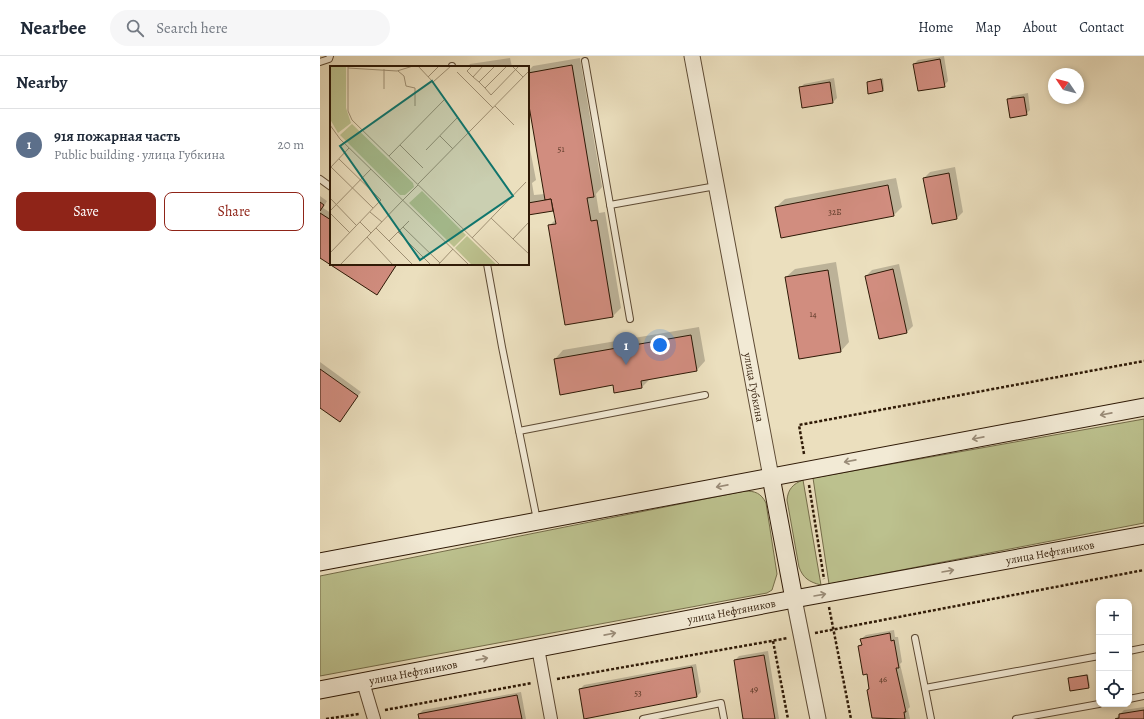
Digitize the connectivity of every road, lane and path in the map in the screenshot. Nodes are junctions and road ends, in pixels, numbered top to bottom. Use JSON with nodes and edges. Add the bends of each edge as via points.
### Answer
{"nodes":[{"id":1,"x":330,"y":56,"type":"edge"},
{"id":2,"x":692,"y":56,"type":"edge"},
{"id":3,"x":584,"y":61,"type":"dead end"},
{"id":4,"x":320,"y":62,"type":"edge"},
{"id":5,"x":320,"y":179,"type":"edge"},
{"id":6,"x":330,"y":186,"type":"edge"},
{"id":7,"x":717,"y":186,"type":"junction"},
{"id":8,"x":610,"y":205,"type":"junction"},
{"id":9,"x":487,"y":265,"type":"edge"},
{"id":10,"x":630,"y":319,"type":"dead end"},
{"id":11,"x":705,"y":395,"type":"dead end"},
{"id":12,"x":1144,"y":407,"type":"edge"},
{"id":13,"x":519,"y":431,"type":"junction"},
{"id":14,"x":771,"y":477,"type":"junction"},
{"id":15,"x":537,"y":522,"type":"junction"},
{"id":16,"x":1144,"y":535,"type":"edge"},
{"id":17,"x":320,"y":562,"type":"edge"},
{"id":18,"x":1144,"y":570,"type":"edge"},
{"id":19,"x":794,"y":599,"type":"junction"},
{"id":20,"x":832,"y":630,"type":"junction"},
{"id":21,"x":802,"y":636,"type":"junction"},
{"id":22,"x":915,"y":638,"type":"dead end"},
{"id":23,"x":773,"y":641,"type":"junction"},
{"id":24,"x":538,"y":648,"type":"junction"},
{"id":25,"x":1144,"y":648,"type":"edge"},
{"id":26,"x":1132,"y":650,"type":"edge"},
{"id":27,"x":1096,"y":657,"type":"edge"},
{"id":28,"x":544,"y":681,"type":"junction"},
{"id":29,"x":363,"y":682,"type":"junction"},
{"id":30,"x":925,"y":688,"type":"junction"},
{"id":31,"x":320,"y":690,"type":"edge"},
{"id":32,"x":1144,"y":696,"type":"edge"},
{"id":33,"x":1132,"y":698,"type":"edge"},
{"id":34,"x":1096,"y":705,"type":"edge"},
{"id":35,"x":374,"y":715,"type":"edge"},
{"id":36,"x":326,"y":719,"type":"edge"},
{"id":37,"x":551,"y":719,"type":"edge"},
{"id":38,"x":643,"y":719,"type":"edge"},
{"id":39,"x":724,"y":719,"type":"edge"},
{"id":40,"x":788,"y":719,"type":"edge"},
{"id":41,"x":818,"y":719,"type":"edge"},
{"id":42,"x":851,"y":719,"type":"edge"},
{"id":43,"x":930,"y":719,"type":"edge"},
{"id":44,"x":1016,"y":719,"type":"edge"}],
"edges":[{"from":1,"to":4,"type":"lane"},
{"from":2,"to":7,"type":"street","name":"улица Губкина"},
{"from":3,"to":8,"type":"lane"},
{"from":5,"to":6,"type":"lane"},
{"from":7,"to":8,"type":"lane"},
{"from":7,"to":14,"type":"street","name":"улица Губкина"},
{"from":8,"to":10,"type":"lane"},
{"from":9,"to":13,"type":"lane"},
{"from":11,"to":13,"type":"lane"},
{"from":12,"to":14,"type":"main road","one_way":true},
{"from":13,"to":15,"type":"lane"},
{"from":14,"to":15,"type":"main road","one_way":true},
{"from":14,"to":19,"type":"main road","name":"улица Губкина"},
{"from":15,"to":17,"type":"main road"},
{"from":19,"to":16,"type":"main road","name":"улица Нефтяников","one_way":true},
{"from":18,"to":20,"type":"path"},
{"from":19,"to":21,"type":"street","name":"улица Губкина"},
{"from":24,"to":19,"type":"main road","name":"улица Нефтяников","one_way":true},
{"from":20,"to":21,"type":"path"},
{"from":20,"to":42,"type":"path"},
{"from":21,"to":23,"type":"path"},
{"from":21,"to":41,"type":"street","name":"улица Губкина"},
{"from":22,"to":30,"type":"lane"},
{"from":23,"to":28,"type":"path"},
{"from":23,"to":40,"type":"path"},
{"from":24,"to":28,"type":"street"},
{"from":29,"to":24,"type":"main road","name":"улица Нефтяников","one_way":true},
{"from":25,"to":26,"type":"lane"},
{"from":27,"to":30,"type":"lane"},
{"from":28,"to":35,"type":"path"},
{"from":28,"to":37,"type":"street"},
{"from":29,"to":31,"type":"main road","name":"улица Нефтяников"},
{"from":29,"to":35,"type":"street"},
{"from":30,"to":43,"type":"lane"},
{"from":32,"to":33,"type":"lane"},
{"from":34,"to":44,"type":"lane"},
{"from":35,"to":36,"type":"path"},
{"from":38,"to":39,"type":"lane","via":[[721,703]]}]}
